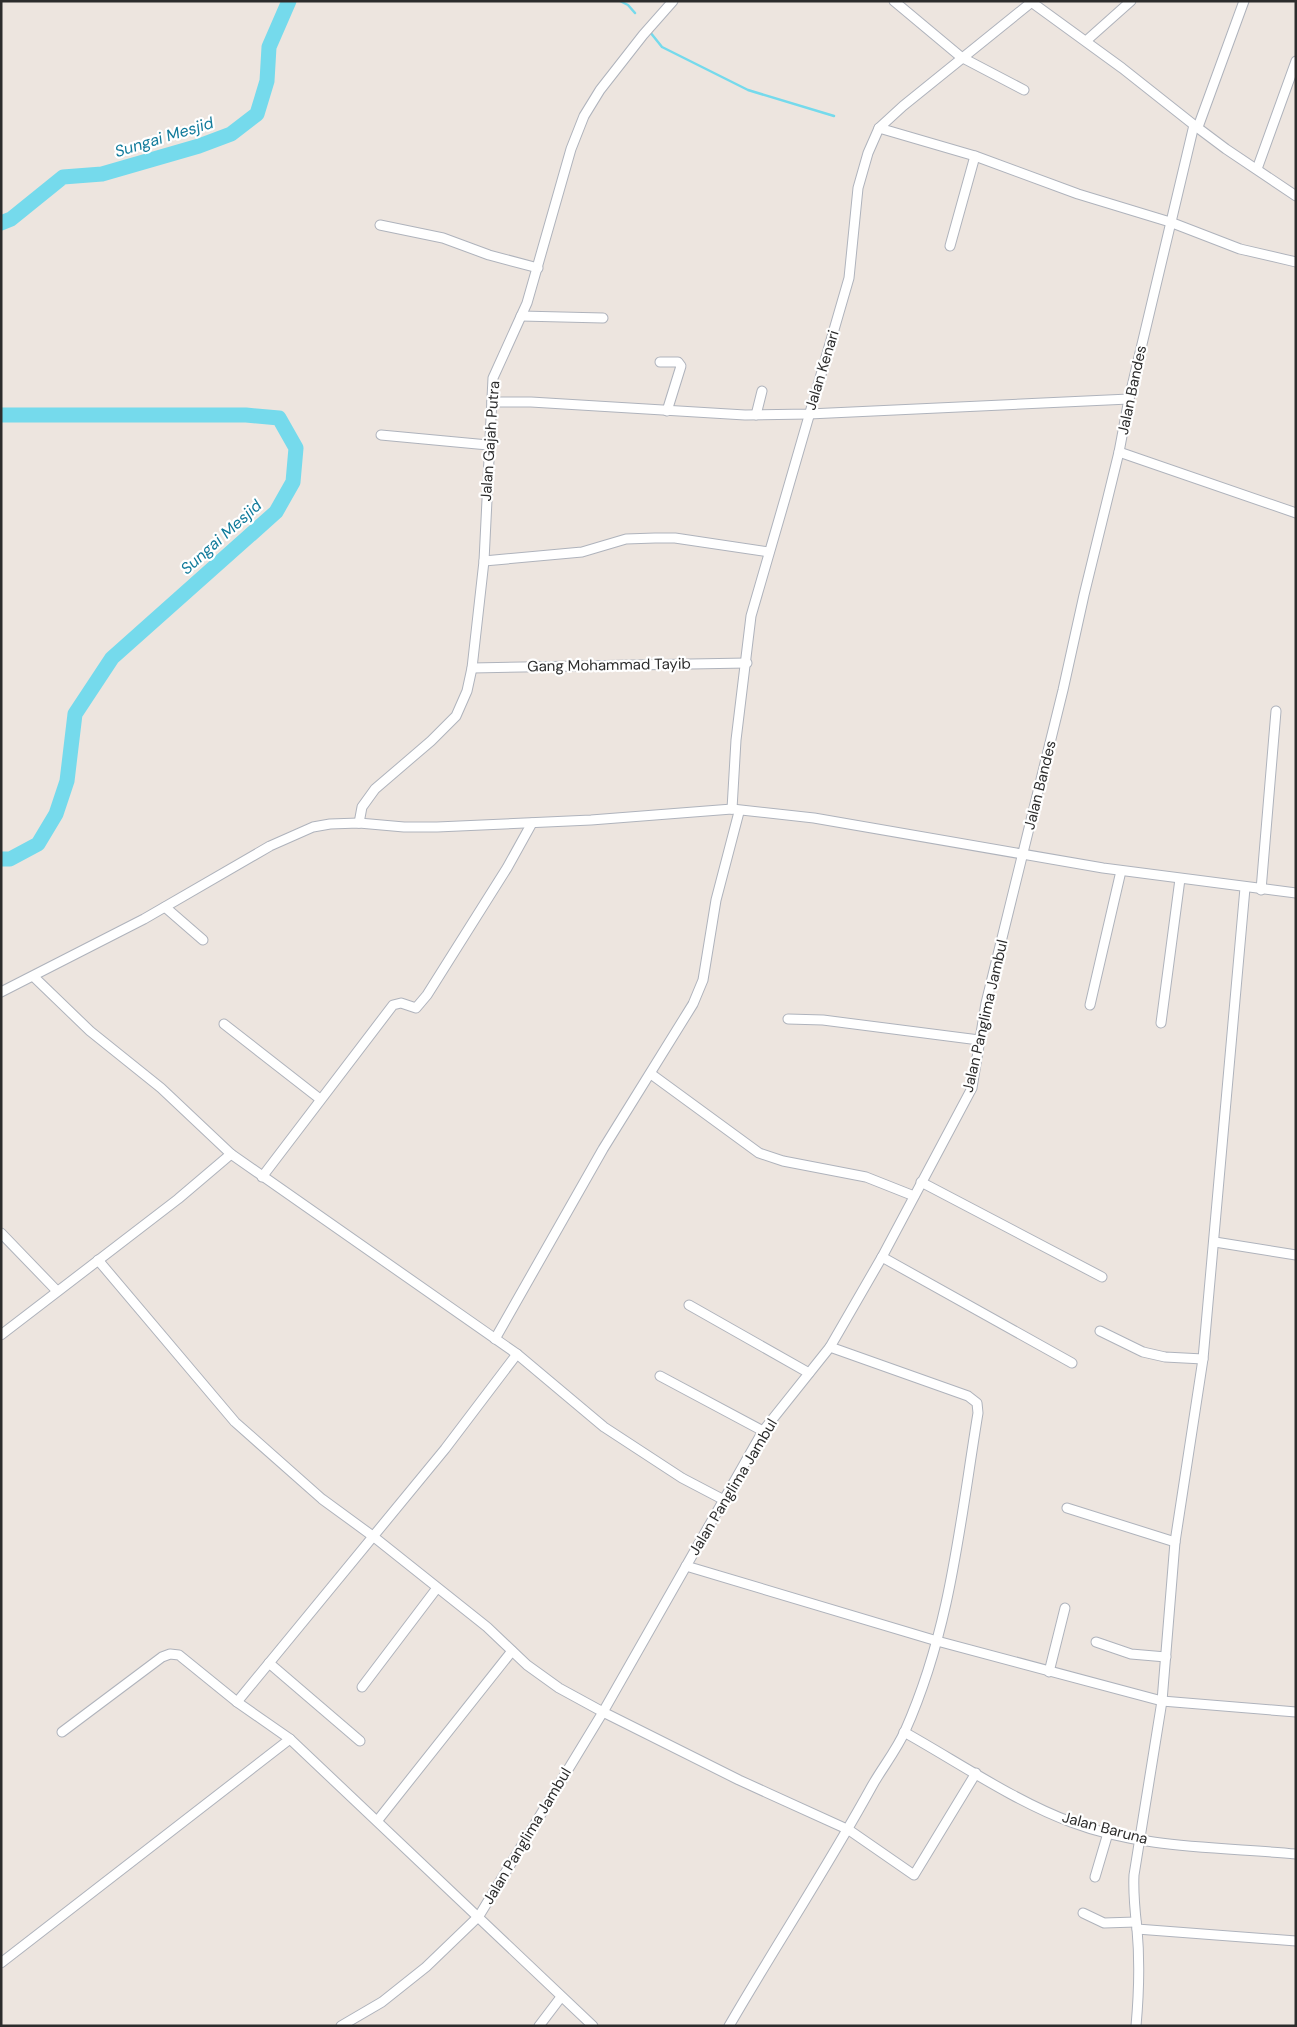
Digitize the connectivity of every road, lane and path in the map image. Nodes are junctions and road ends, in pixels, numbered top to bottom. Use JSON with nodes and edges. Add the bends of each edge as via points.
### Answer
{"nodes":[{"id":1,"x":673,"y":1,"type":"edge"},
{"id":2,"x":894,"y":1,"type":"edge"},
{"id":3,"x":1131,"y":1,"type":"edge"},
{"id":4,"x":1244,"y":1,"type":"edge"},
{"id":5,"x":1031,"y":2,"type":"edge"},
{"id":6,"x":1086,"y":41,"type":"junction"},
{"id":7,"x":961,"y":58,"type":"junction"},
{"id":8,"x":1296,"y":61,"type":"edge"},
{"id":9,"x":1024,"y":90,"type":"dead end"},
{"id":10,"x":1196,"y":126,"type":"junction"},
{"id":11,"x":879,"y":128,"type":"junction"},
{"id":12,"x":975,"y":156,"type":"junction"},
{"id":13,"x":1257,"y":169,"type":"junction"},
{"id":14,"x":1296,"y":196,"type":"edge"},
{"id":15,"x":1170,"y":222,"type":"junction"},
{"id":16,"x":380,"y":225,"type":"dead end"},
{"id":17,"x":950,"y":246,"type":"dead end"},
{"id":18,"x":1296,"y":262,"type":"edge"},
{"id":19,"x":538,"y":268,"type":"junction"},
{"id":20,"x":521,"y":316,"type":"junction"},
{"id":21,"x":603,"y":318,"type":"dead end"},
{"id":22,"x":660,"y":362,"type":"dead end"},
{"id":23,"x":762,"y":391,"type":"dead end"},
{"id":24,"x":1129,"y":399,"type":"junction"},
{"id":25,"x":492,"y":402,"type":"junction"},
{"id":26,"x":667,"y":411,"type":"junction"},
{"id":27,"x":809,"y":414,"type":"junction"},
{"id":28,"x":756,"y":415,"type":"junction"},
{"id":29,"x":381,"y":435,"type":"dead end"},
{"id":30,"x":488,"y":444,"type":"junction"},
{"id":31,"x":1120,"y":452,"type":"junction"},
{"id":32,"x":1296,"y":513,"type":"edge"},
{"id":33,"x":769,"y":552,"type":"junction"},
{"id":34,"x":484,"y":561,"type":"junction"},
{"id":35,"x":747,"y":663,"type":"junction"},
{"id":36,"x":472,"y":668,"type":"junction"},
{"id":37,"x":1276,"y":711,"type":"dead end"},
{"id":38,"x":736,"y":811,"type":"junction"},
{"id":39,"x":359,"y":822,"type":"junction"},
{"id":40,"x":532,"y":823,"type":"junction"},
{"id":41,"x":1023,"y":854,"type":"junction"},
{"id":42,"x":1121,"y":871,"type":"junction"},
{"id":43,"x":1180,"y":879,"type":"junction"},
{"id":44,"x":1245,"y":888,"type":"junction"},
{"id":45,"x":1261,"y":890,"type":"junction"},
{"id":46,"x":1296,"y":893,"type":"edge"},
{"id":47,"x":164,"y":907,"type":"junction"},
{"id":48,"x":203,"y":940,"type":"dead end"},
{"id":49,"x":34,"y":977,"type":"junction"},
{"id":50,"x":1,"y":992,"type":"edge"},
{"id":51,"x":1090,"y":1005,"type":"dead end"},
{"id":52,"x":788,"y":1019,"type":"dead end"},
{"id":53,"x":1161,"y":1023,"type":"dead end"},
{"id":54,"x":224,"y":1024,"type":"dead end"},
{"id":55,"x":979,"y":1040,"type":"junction"},
{"id":56,"x":651,"y":1074,"type":"junction"},
{"id":57,"x":320,"y":1099,"type":"junction"},
{"id":58,"x":231,"y":1154,"type":"junction"},
{"id":59,"x":262,"y":1177,"type":"junction"},
{"id":60,"x":921,"y":1182,"type":"junction"},
{"id":61,"x":914,"y":1196,"type":"junction"},
{"id":62,"x":1,"y":1233,"type":"edge"},
{"id":63,"x":1215,"y":1242,"type":"junction"},
{"id":64,"x":1296,"y":1255,"type":"edge"},
{"id":65,"x":882,"y":1257,"type":"junction"},
{"id":66,"x":98,"y":1260,"type":"junction"},
{"id":67,"x":1102,"y":1277,"type":"dead end"},
{"id":68,"x":57,"y":1291,"type":"junction"},
{"id":69,"x":689,"y":1305,"type":"dead end"},
{"id":70,"x":1100,"y":1331,"type":"dead end"},
{"id":71,"x":1,"y":1335,"type":"edge"},
{"id":72,"x":495,"y":1339,"type":"junction"},
{"id":73,"x":830,"y":1347,"type":"junction"},
{"id":74,"x":517,"y":1354,"type":"junction"},
{"id":75,"x":1203,"y":1359,"type":"junction"},
{"id":76,"x":1072,"y":1363,"type":"dead end"},
{"id":77,"x":809,"y":1373,"type":"junction"},
{"id":78,"x":660,"y":1376,"type":"dead end"},
{"id":79,"x":762,"y":1431,"type":"junction"},
{"id":80,"x":724,"y":1500,"type":"junction"},
{"id":81,"x":1067,"y":1508,"type":"dead end"},
{"id":82,"x":374,"y":1537,"type":"junction"},
{"id":83,"x":1175,"y":1542,"type":"junction"},
{"id":84,"x":686,"y":1566,"type":"junction"},
{"id":85,"x":437,"y":1588,"type":"junction"},
{"id":86,"x":1064,"y":1608,"type":"dead end"},
{"id":87,"x":937,"y":1641,"type":"junction"},
{"id":88,"x":1096,"y":1642,"type":"dead end"},
{"id":89,"x":512,"y":1652,"type":"junction"},
{"id":90,"x":1166,"y":1657,"type":"junction"},
{"id":91,"x":270,"y":1663,"type":"junction"},
{"id":92,"x":1049,"y":1672,"type":"junction"},
{"id":93,"x":362,"y":1686,"type":"dead end"},
{"id":94,"x":1162,"y":1701,"type":"junction"},
{"id":95,"x":237,"y":1702,"type":"junction"},
{"id":96,"x":603,"y":1712,"type":"junction"},
{"id":97,"x":1296,"y":1712,"type":"edge"},
{"id":98,"x":62,"y":1732,"type":"dead end"},
{"id":99,"x":904,"y":1732,"type":"junction"},
{"id":100,"x":290,"y":1739,"type":"junction"},
{"id":101,"x":360,"y":1741,"type":"dead end"},
{"id":102,"x":976,"y":1773,"type":"junction"},
{"id":103,"x":378,"y":1820,"type":"junction"},
{"id":104,"x":849,"y":1830,"type":"junction"},
{"id":105,"x":1108,"y":1833,"type":"junction"},
{"id":106,"x":1139,"y":1840,"type":"junction"},
{"id":107,"x":1296,"y":1854,"type":"edge"},
{"id":108,"x":1095,"y":1877,"type":"dead end"},
{"id":109,"x":1083,"y":1913,"type":"dead end"},
{"id":110,"x":479,"y":1916,"type":"junction"},
{"id":111,"x":1136,"y":1926,"type":"junction"},
{"id":112,"x":1296,"y":1941,"type":"edge"},
{"id":113,"x":1,"y":1964,"type":"edge"},
{"id":114,"x":561,"y":1997,"type":"junction"},
{"id":115,"x":340,"y":2026,"type":"edge"},
{"id":116,"x":539,"y":2026,"type":"edge"},
{"id":117,"x":593,"y":2026,"type":"edge"},
{"id":118,"x":728,"y":2026,"type":"edge"},
{"id":119,"x":1136,"y":2026,"type":"edge"}],
"edges":[{"from":1,"to":19,"type":"street","name":"Jalan Gajah Putra","via":[[600,90],[584,116],[571,149]]},
{"from":2,"to":7,"type":"street"},
{"from":3,"to":6,"type":"street"},
{"from":4,"to":10,"type":"street","name":"Jalan Bandes"},
{"from":5,"to":6,"type":"street"},
{"from":5,"to":7,"type":"street","name":"Jalan Kenari"},
{"from":6,"to":10,"type":"street"},
{"from":7,"to":9,"type":"street"},
{"from":7,"to":11,"type":"street","name":"Jalan Kenari"},
{"from":8,"to":13,"type":"street"},
{"from":10,"to":13,"type":"street"},
{"from":10,"to":15,"type":"street","name":"Jalan Bandes"},
{"from":11,"to":12,"type":"street"},
{"from":11,"to":27,"type":"street","name":"Jalan Kenari","via":[[858,188],[849,278]]},
{"from":12,"to":15,"type":"street","via":[[1078,194]]},
{"from":12,"to":17,"type":"street"},
{"from":13,"to":14,"type":"street"},
{"from":15,"to":18,"type":"street","via":[[1240,249]]},
{"from":15,"to":24,"type":"street","name":"Jalan Bandes"},
{"from":16,"to":19,"type":"street","via":[[443,238],[488,255]]},
{"from":19,"to":20,"type":"street","name":"Jalan Gajah Putra"},
{"from":20,"to":21,"type":"street"},
{"from":20,"to":25,"type":"street","name":"Jalan Gajah Putra","via":[[494,378]]},
{"from":22,"to":26,"type":"street","via":[[678,362],[681,366]]},
{"from":23,"to":28,"type":"street"},
{"from":24,"to":27,"type":"street"},
{"from":24,"to":31,"type":"street","name":"Jalan Bandes"},
{"from":25,"to":26,"type":"street"},
{"from":25,"to":30,"type":"street","name":"Jalan Gajah Putra"},
{"from":26,"to":28,"type":"street"},
{"from":27,"to":28,"type":"street"},
{"from":27,"to":33,"type":"street","name":"Jalan Kenari"},
{"from":29,"to":30,"type":"street"},
{"from":30,"to":34,"type":"street","name":"Jalan Gajah Putra"},
{"from":31,"to":32,"type":"street"},
{"from":31,"to":41,"type":"street","name":"Jalan Bandes"},
{"from":33,"to":34,"type":"street","via":[[655,538],[626,539],[582,552]]},
{"from":33,"to":35,"type":"street","name":"Jalan Kenari","via":[[752,616]]},
{"from":34,"to":36,"type":"street","name":"Jalan Gajah Putra"},
{"from":35,"to":36,"type":"street","name":"Gang Mohammad Tayib"},
{"from":35,"to":38,"type":"street","name":"Jalan Kenari","via":[[736,740]]},
{"from":36,"to":39,"type":"street","name":"Jalan Gajah Putra","via":[[467,691],[456,716],[375,789],[362,807]]},
{"from":37,"to":45,"type":"street"},
{"from":38,"to":40,"type":"street"},
{"from":38,"to":41,"type":"street","via":[[814,818]]},
{"from":38,"to":56,"type":"street","name":"Jalan Kenari","via":[[716,900],[703,980],[688,1014]]},
{"from":39,"to":40,"type":"street","via":[[404,827]]},
{"from":39,"to":47,"type":"street","via":[[312,827],[270,846]]},
{"from":40,"to":57,"type":"street","via":[[427,996],[416,1008],[401,1003],[393,1006]]},
{"from":41,"to":42,"type":"street"},
{"from":41,"to":55,"type":"street","name":"Jalan Panglima Jambul"},
{"from":42,"to":43,"type":"street"},
{"from":42,"to":51,"type":"street"},
{"from":43,"to":44,"type":"street"},
{"from":43,"to":53,"type":"street"},
{"from":44,"to":45,"type":"street"},
{"from":44,"to":63,"type":"street"},
{"from":45,"to":46,"type":"street"},
{"from":47,"to":48,"type":"street"},
{"from":47,"to":49,"type":"street"},
{"from":49,"to":50,"type":"street"},
{"from":49,"to":58,"type":"street","via":[[90,1031],[161,1088]]},
{"from":52,"to":55,"type":"street","via":[[823,1020]]},
{"from":54,"to":57,"type":"street"},
{"from":55,"to":60,"type":"street","name":"Jalan Panglima Jambul","via":[[972,1088]]},
{"from":56,"to":61,"type":"street","via":[[759,1153],[783,1161],[866,1177]]},
{"from":56,"to":72,"type":"street","name":"Jalan Kenari","via":[[603,1149]]},
{"from":57,"to":59,"type":"street"},
{"from":58,"to":59,"type":"street"},
{"from":58,"to":66,"type":"street"},
{"from":59,"to":72,"type":"street"},
{"from":60,"to":61,"type":"street","name":"Jalan Panglima Jambul"},
{"from":60,"to":67,"type":"street"},
{"from":61,"to":65,"type":"street","name":"Jalan Panglima Jambul"},
{"from":62,"to":68,"type":"street"},
{"from":63,"to":64,"type":"street"},
{"from":63,"to":75,"type":"street"},
{"from":65,"to":73,"type":"street","name":"Jalan Panglima Jambul"},
{"from":65,"to":76,"type":"street"},
{"from":66,"to":68,"type":"street"},
{"from":66,"to":82,"type":"street","via":[[235,1422],[322,1499]]},
{"from":68,"to":71,"type":"street"},
{"from":69,"to":77,"type":"street"},
{"from":70,"to":75,"type":"street","via":[[1143,1352]]},
{"from":72,"to":74,"type":"street"},
{"from":73,"to":77,"type":"street","name":"Jalan Panglima Jambul"},
{"from":73,"to":87,"type":"street","via":[[968,1396],[977,1403],[958,1551]]},
{"from":74,"to":80,"type":"street","via":[[604,1427],[682,1478]]},
{"from":74,"to":82,"type":"street","via":[[446,1449]]},
{"from":75,"to":83,"type":"street"},
{"from":77,"to":79,"type":"street","name":"Jalan Panglima Jambul"},
{"from":78,"to":79,"type":"street"},
{"from":79,"to":80,"type":"street","name":"Jalan Panglima Jambul"},
{"from":80,"to":84,"type":"street","name":"Jalan Panglima Jambul"},
{"from":81,"to":83,"type":"street"},
{"from":82,"to":85,"type":"street"},
{"from":82,"to":91,"type":"street"},
{"from":83,"to":90,"type":"street"},
{"from":84,"to":87,"type":"street"},
{"from":84,"to":96,"type":"street","name":"Jalan Panglima Jambul"},
{"from":85,"to":89,"type":"street","via":[[487,1627]]},
{"from":85,"to":93,"type":"street"},
{"from":86,"to":92,"type":"street"},
{"from":87,"to":92,"type":"street"},
{"from":87,"to":99,"type":"street"},
{"from":88,"to":90,"type":"street","via":[[1131,1654]]},
{"from":89,"to":96,"type":"street","via":[[559,1688]]},
{"from":89,"to":103,"type":"street"},
{"from":90,"to":94,"type":"street"},
{"from":91,"to":95,"type":"street"},
{"from":91,"to":101,"type":"street"},
{"from":92,"to":94,"type":"street"},
{"from":94,"to":97,"type":"street"},
{"from":94,"to":106,"type":"street"},
{"from":95,"to":98,"type":"street","via":[[194,1665],[179,1655],[170,1654]]},
{"from":95,"to":100,"type":"street"},
{"from":96,"to":104,"type":"street"},
{"from":96,"to":110,"type":"street","name":"Jalan Panglima Jambul"},
{"from":99,"to":102,"type":"street","name":"Jalan Baruna"},
{"from":99,"to":104,"type":"street"},
{"from":100,"to":103,"type":"street"},
{"from":100,"to":113,"type":"street"},
{"from":102,"to":104,"type":"street","via":[[914,1875]]},
{"from":102,"to":105,"type":"street","name":"Jalan Baruna","via":[[1062,1819]]},
{"from":103,"to":110,"type":"street"},
{"from":104,"to":118,"type":"street"},
{"from":105,"to":106,"type":"street","name":"Jalan Baruna"},
{"from":105,"to":108,"type":"street"},
{"from":106,"to":107,"type":"street","name":"Jalan Baruna"},
{"from":106,"to":111,"type":"street","via":[[1132,1897]]},
{"from":109,"to":111,"type":"street","via":[[1104,1923]]},
{"from":110,"to":114,"type":"street"},
{"from":110,"to":115,"type":"street","name":"Jalan Panglima Jambul","via":[[426,1967],[382,2002]]},
{"from":111,"to":112,"type":"street"},
{"from":111,"to":119,"type":"street","via":[[1139,1988]]},
{"from":114,"to":116,"type":"street"},
{"from":114,"to":117,"type":"street"}]}
